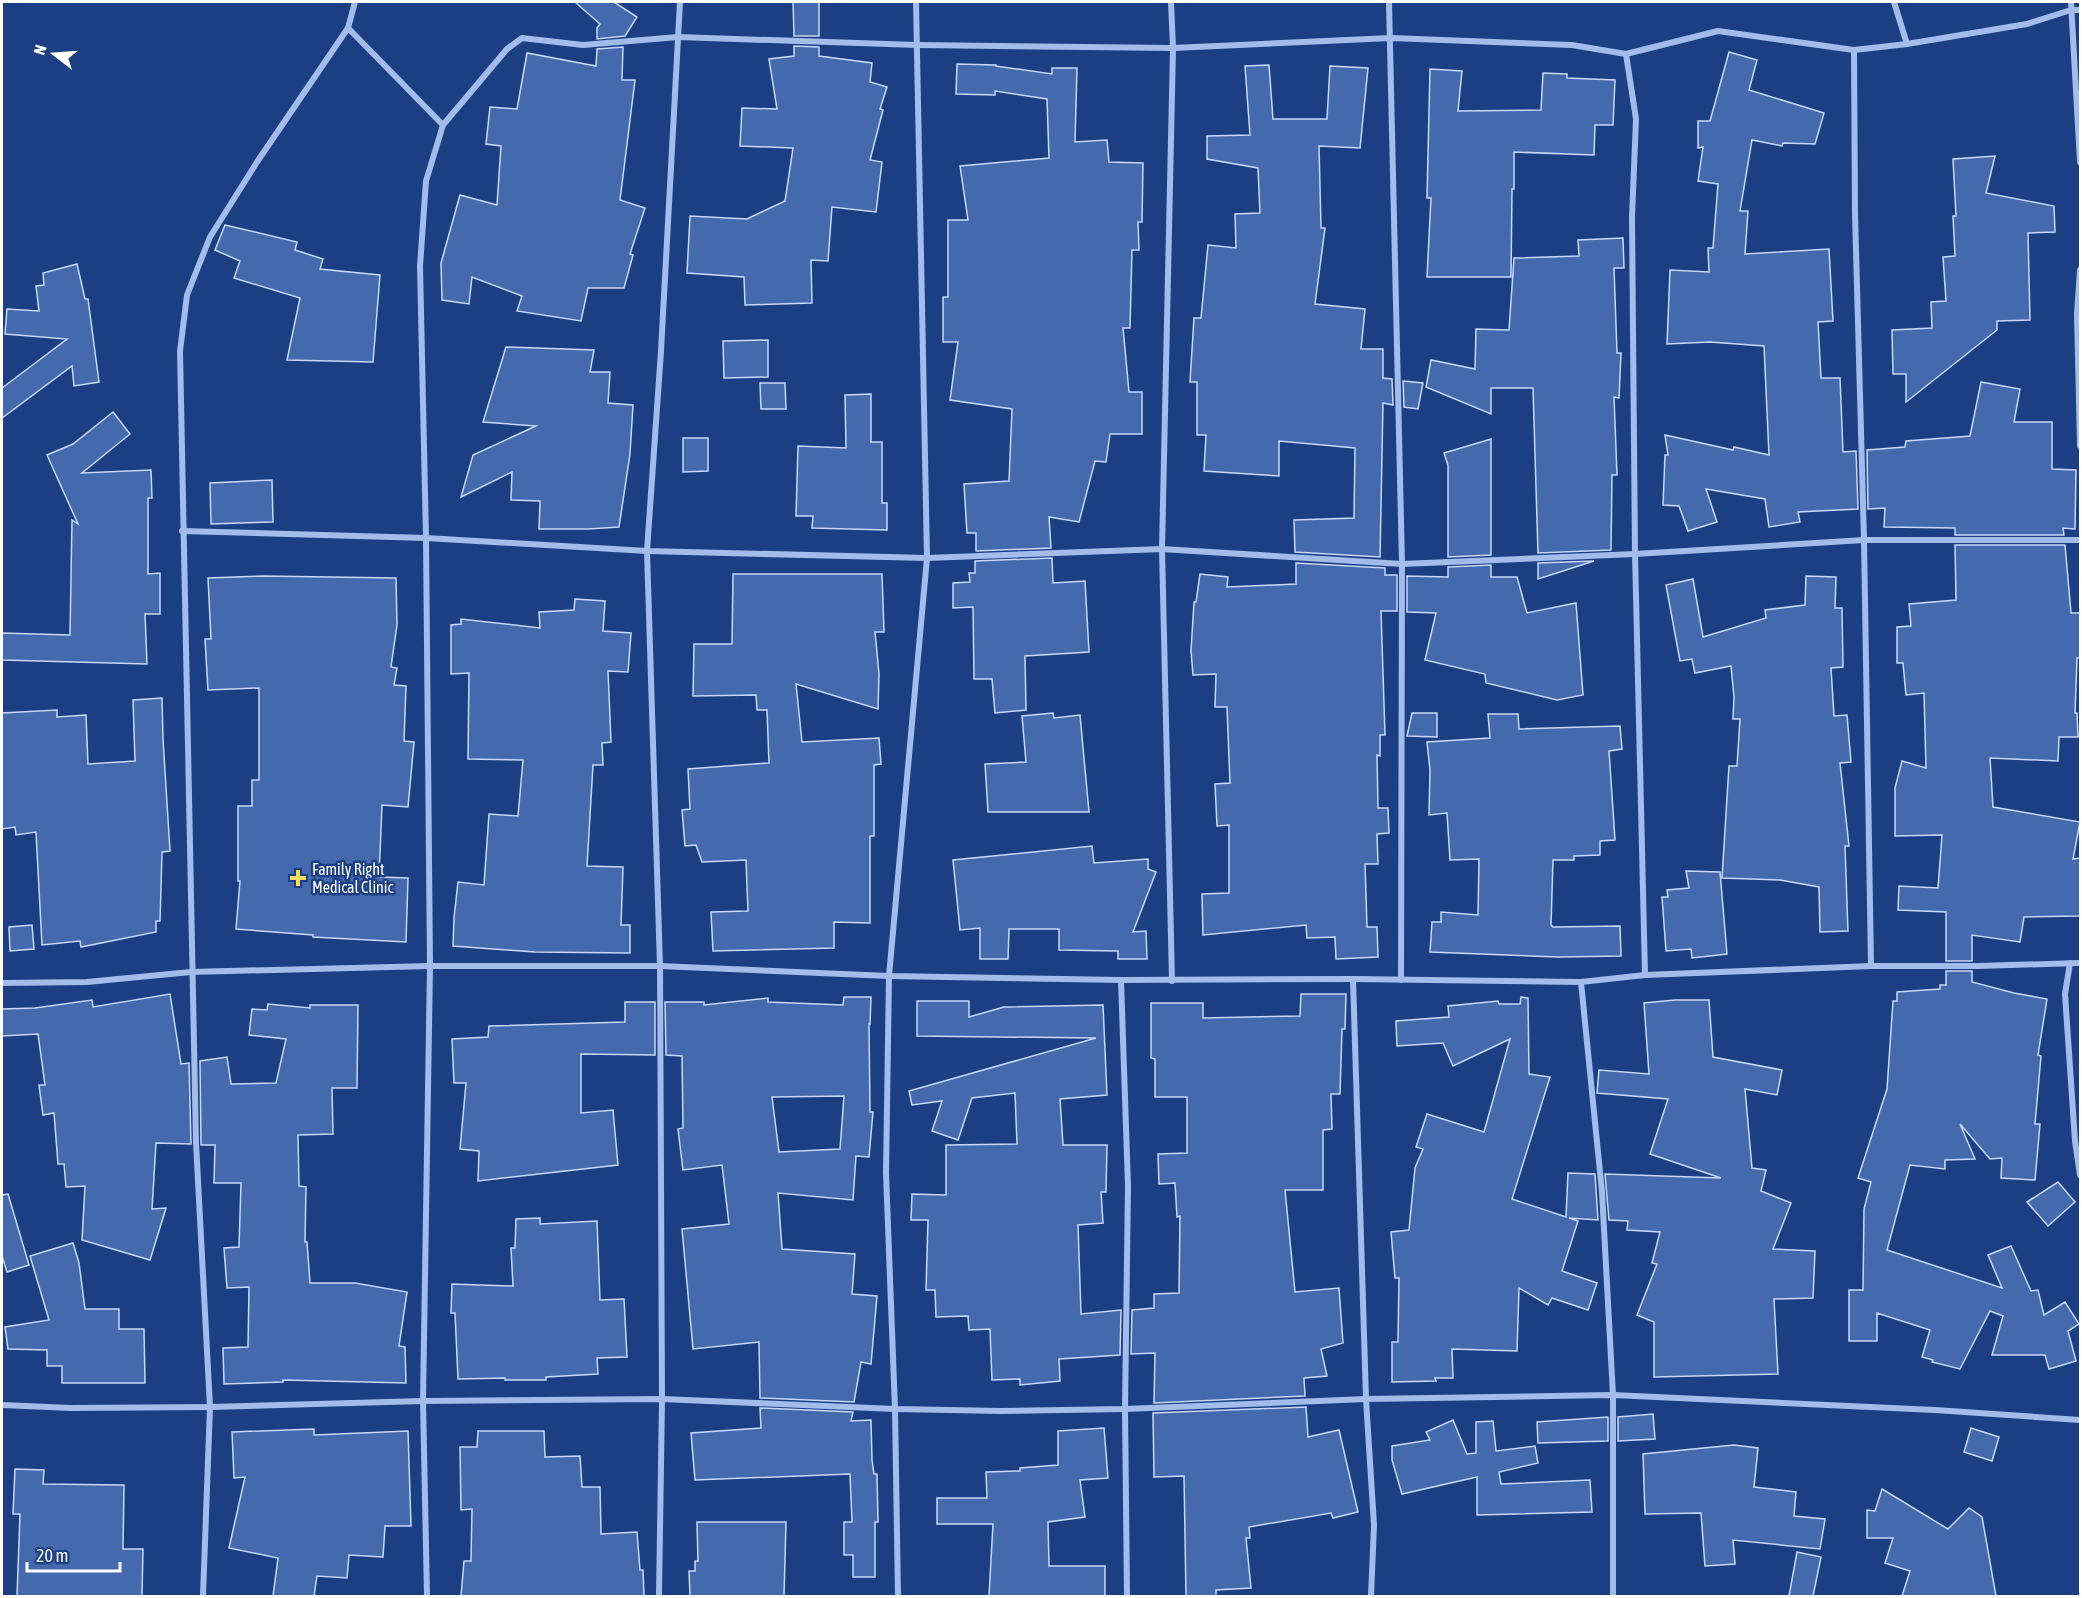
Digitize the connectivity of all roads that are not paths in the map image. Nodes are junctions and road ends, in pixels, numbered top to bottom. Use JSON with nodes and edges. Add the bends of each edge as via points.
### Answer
{"nodes":[{"id":1,"x":355,"y":2,"type":"edge"},
{"id":2,"x":680,"y":2,"type":"edge"},
{"id":3,"x":916,"y":2,"type":"edge"},
{"id":4,"x":1171,"y":2,"type":"edge"},
{"id":5,"x":1389,"y":2,"type":"edge"},
{"id":6,"x":1894,"y":2,"type":"edge"},
{"id":7,"x":2071,"y":2,"type":"edge"},
{"id":8,"x":2071,"y":9,"type":"junction"},
{"id":9,"x":2080,"y":10,"type":"edge"},
{"id":10,"x":348,"y":28,"type":"junction"},
{"id":11,"x":678,"y":38,"type":"junction"},
{"id":12,"x":1391,"y":38,"type":"junction"},
{"id":13,"x":1907,"y":44,"type":"junction"},
{"id":14,"x":917,"y":45,"type":"junction"},
{"id":15,"x":1173,"y":48,"type":"junction"},
{"id":16,"x":1854,"y":50,"type":"junction"},
{"id":17,"x":1626,"y":54,"type":"junction"},
{"id":18,"x":443,"y":125,"type":"junction"},
{"id":19,"x":2080,"y":162,"type":"edge"},
{"id":20,"x":2080,"y":270,"type":"edge"},
{"id":21,"x":2080,"y":446,"type":"edge"},
{"id":22,"x":182,"y":531,"type":"junction"},
{"id":23,"x":426,"y":538,"type":"junction"},
{"id":24,"x":1864,"y":540,"type":"junction"},
{"id":25,"x":2080,"y":540,"type":"edge"},
{"id":26,"x":1162,"y":549,"type":"junction"},
{"id":27,"x":647,"y":551,"type":"junction"},
{"id":28,"x":1635,"y":554,"type":"junction"},
{"id":29,"x":927,"y":558,"type":"junction"},
{"id":30,"x":1402,"y":564,"type":"junction"},
{"id":31,"x":2070,"y":963,"type":"junction"},
{"id":32,"x":2080,"y":963,"type":"edge"},
{"id":33,"x":430,"y":966,"type":"junction"},
{"id":34,"x":660,"y":966,"type":"junction"},
{"id":35,"x":1871,"y":966,"type":"junction"},
{"id":36,"x":191,"y":972,"type":"junction"},
{"id":37,"x":1645,"y":975,"type":"junction"},
{"id":38,"x":889,"y":976,"type":"junction"},
{"id":39,"x":1353,"y":979,"type":"junction"},
{"id":40,"x":1121,"y":980,"type":"junction"},
{"id":41,"x":1401,"y":980,"type":"junction"},
{"id":42,"x":1172,"y":981,"type":"junction"},
{"id":43,"x":1581,"y":982,"type":"junction"},
{"id":44,"x":2,"y":983,"type":"edge"},
{"id":45,"x":2080,"y":1174,"type":"edge"},
{"id":46,"x":1613,"y":1395,"type":"junction"},
{"id":47,"x":662,"y":1399,"type":"junction"},
{"id":48,"x":1366,"y":1399,"type":"junction"},
{"id":49,"x":423,"y":1401,"type":"junction"},
{"id":50,"x":2,"y":1405,"type":"edge"},
{"id":51,"x":210,"y":1407,"type":"junction"},
{"id":52,"x":895,"y":1409,"type":"junction"},
{"id":53,"x":1125,"y":1409,"type":"junction"},
{"id":54,"x":2080,"y":1420,"type":"edge"},
{"id":55,"x":203,"y":1596,"type":"edge"},
{"id":56,"x":427,"y":1596,"type":"edge"},
{"id":57,"x":659,"y":1596,"type":"edge"},
{"id":58,"x":898,"y":1596,"type":"edge"},
{"id":59,"x":1127,"y":1596,"type":"edge"},
{"id":60,"x":1371,"y":1596,"type":"edge"},
{"id":61,"x":1613,"y":1596,"type":"edge"}],
"edges":[{"from":1,"to":10,"type":"street"},
{"from":2,"to":11,"type":"street"},
{"from":3,"to":14,"type":"street"},
{"from":4,"to":15,"type":"street"},
{"from":5,"to":12,"type":"street"},
{"from":6,"to":13,"type":"street"},
{"from":7,"to":8,"type":"street"},
{"from":8,"to":9,"type":"street"},
{"from":8,"to":13,"type":"street","via":[[2027,24]]},
{"from":8,"to":19,"type":"street"},
{"from":10,"to":18,"type":"street"},
{"from":10,"to":22,"type":"street","via":[[210,237],[187,296],[180,351]]},
{"from":11,"to":14,"type":"street"},
{"from":11,"to":18,"type":"street","via":[[583,45],[522,38],[507,49]]},
{"from":11,"to":27,"type":"street"},
{"from":12,"to":15,"type":"street"},
{"from":12,"to":17,"type":"street","via":[[1572,45]]},
{"from":12,"to":30,"type":"street"},
{"from":13,"to":16,"type":"street"},
{"from":14,"to":15,"type":"street"},
{"from":14,"to":29,"type":"street"},
{"from":15,"to":26,"type":"street"},
{"from":16,"to":17,"type":"street","via":[[1718,31]]},
{"from":16,"to":24,"type":"street"},
{"from":17,"to":28,"type":"street","via":[[1636,119],[1632,217]]},
{"from":18,"to":23,"type":"street","via":[[426,181],[420,266]]},
{"from":20,"to":21,"type":"street"},
{"from":22,"to":23,"type":"street"},
{"from":22,"to":36,"type":"street"},
{"from":23,"to":27,"type":"street"},
{"from":23,"to":33,"type":"street"},
{"from":24,"to":25,"type":"street"},
{"from":24,"to":28,"type":"street"},
{"from":24,"to":35,"type":"street"},
{"from":26,"to":29,"type":"street"},
{"from":26,"to":30,"type":"street"},
{"from":26,"to":42,"type":"street"},
{"from":27,"to":29,"type":"street"},
{"from":27,"to":34,"type":"street"},
{"from":28,"to":30,"type":"street"},
{"from":28,"to":37,"type":"street"},
{"from":29,"to":38,"type":"street"},
{"from":30,"to":41,"type":"street"},
{"from":31,"to":32,"type":"street"},
{"from":31,"to":35,"type":"street"},
{"from":31,"to":45,"type":"street","via":[[2065,994]]},
{"from":33,"to":34,"type":"street"},
{"from":33,"to":36,"type":"street"},
{"from":33,"to":49,"type":"street"},
{"from":34,"to":38,"type":"street"},
{"from":34,"to":47,"type":"street"},
{"from":35,"to":37,"type":"street"},
{"from":36,"to":44,"type":"street","via":[[87,982]]},
{"from":36,"to":51,"type":"street"},
{"from":37,"to":43,"type":"street"},
{"from":38,"to":40,"type":"street"},
{"from":38,"to":52,"type":"street","via":[[886,1173]]},
{"from":39,"to":41,"type":"street"},
{"from":39,"to":42,"type":"street"},
{"from":39,"to":48,"type":"street"},
{"from":40,"to":42,"type":"street"},
{"from":40,"to":53,"type":"street","via":[[1128,1186]]},
{"from":41,"to":43,"type":"street"},
{"from":43,"to":46,"type":"street","via":[[1602,1192]]},
{"from":46,"to":48,"type":"street"},
{"from":46,"to":54,"type":"street"},
{"from":46,"to":61,"type":"street"},
{"from":47,"to":49,"type":"street"},
{"from":47,"to":52,"type":"street"},
{"from":47,"to":57,"type":"street"},
{"from":48,"to":53,"type":"street"},
{"from":48,"to":60,"type":"street","via":[[1374,1525]]},
{"from":49,"to":51,"type":"street"},
{"from":49,"to":56,"type":"street"},
{"from":50,"to":51,"type":"street"},
{"from":51,"to":55,"type":"street"},
{"from":52,"to":53,"type":"street"},
{"from":52,"to":58,"type":"street"},
{"from":53,"to":59,"type":"street"}]}
